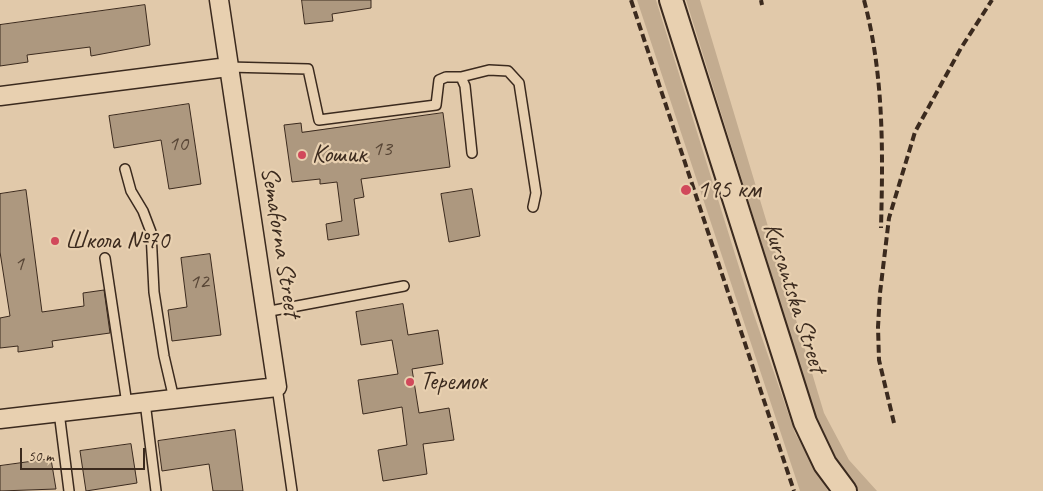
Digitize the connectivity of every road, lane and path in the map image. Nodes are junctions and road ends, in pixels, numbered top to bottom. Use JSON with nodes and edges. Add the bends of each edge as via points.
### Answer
{"nodes":[{"id":1,"x":219,"y":0,"type":"edge"},
{"id":2,"x":670,"y":0,"type":"edge"},
{"id":3,"x":228,"y":66,"type":"junction"},
{"id":4,"x":461,"y":77,"type":"junction"},
{"id":5,"x":0,"y":96,"type":"edge"},
{"id":6,"x":472,"y":153,"type":"dead end"},
{"id":7,"x":125,"y":169,"type":"dead end"},
{"id":8,"x":533,"y":207,"type":"dead end"},
{"id":9,"x":105,"y":258,"type":"dead end"},
{"id":10,"x":404,"y":286,"type":"dead end"},
{"id":11,"x":265,"y":312,"type":"junction"},
{"id":12,"x":277,"y":387,"type":"junction"},
{"id":13,"x":174,"y":399,"type":"junction"},
{"id":14,"x":136,"y":403,"type":"junction"},
{"id":15,"x":59,"y":412,"type":"junction"},
{"id":16,"x":0,"y":419,"type":"edge"},
{"id":17,"x":69,"y":491,"type":"edge"},
{"id":18,"x":156,"y":491,"type":"edge"},
{"id":19,"x":292,"y":491,"type":"edge"},
{"id":20,"x":845,"y":491,"type":"edge"}],
"edges":[{"from":1,"to":3,"type":"street","name":"Semaforna Street"},
{"from":2,"to":20,"type":"street","name":"Kursantska Street","via":[[804,422],[825,464]]},
{"from":3,"to":4,"type":"lane","via":[[308,70],[318,120],[436,105],[439,80]]},
{"from":3,"to":5,"type":"street"},
{"from":3,"to":11,"type":"street","name":"Semaforna Street"},
{"from":4,"to":6,"type":"lane","via":[[465,86]]},
{"from":4,"to":8,"type":"lane","via":[[489,70],[508,71],[519,83],[536,193]]},
{"from":7,"to":13,"type":"lane","via":[[131,192],[151,232],[154,292]]},
{"from":9,"to":14,"type":"lane"},
{"from":10,"to":11,"type":"lane"},
{"from":11,"to":12,"type":"street","name":"Semaforna Street"},
{"from":12,"to":13,"type":"street"},
{"from":12,"to":19,"type":"lane","name":"Semaforna Street"},
{"from":13,"to":14,"type":"street"},
{"from":14,"to":15,"type":"street"},
{"from":14,"to":18,"type":"lane"},
{"from":15,"to":16,"type":"street"},
{"from":15,"to":17,"type":"lane"}]}
